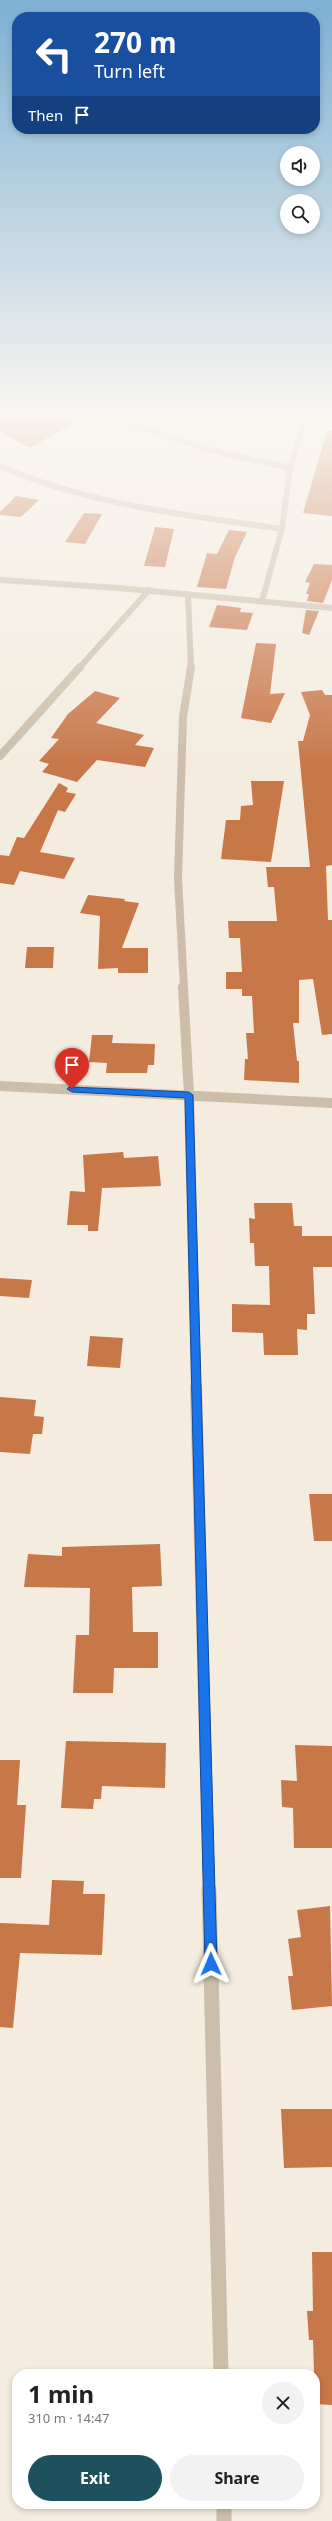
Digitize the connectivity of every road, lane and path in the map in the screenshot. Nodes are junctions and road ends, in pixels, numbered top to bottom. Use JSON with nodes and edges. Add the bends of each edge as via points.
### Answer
{"nodes":[{"id":1,"x":281,"y":531,"type":"edge"},
{"id":2,"x":0,"y":580,"type":"edge"},
{"id":3,"x":149,"y":590,"type":"junction"},
{"id":4,"x":188,"y":594,"type":"junction"},
{"id":5,"x":262,"y":601,"type":"junction"},
{"id":6,"x":332,"y":608,"type":"edge"},
{"id":7,"x":0,"y":756,"type":"edge"},
{"id":8,"x":0,"y":1086,"type":"edge"},
{"id":9,"x":189,"y":1095,"type":"junction"},
{"id":10,"x":332,"y":1103,"type":"edge"},
{"id":11,"x":221,"y":2369,"type":"edge"},
{"id":12,"x":224,"y":2509,"type":"edge"},
{"id":13,"x":224,"y":2521,"type":"edge"}],
"edges":[{"from":1,"to":5,"type":"street"},
{"from":2,"to":3,"type":"street"},
{"from":3,"to":4,"type":"street"},
{"from":3,"to":7,"type":"street"},
{"from":4,"to":5,"type":"street"},
{"from":4,"to":9,"type":"street","via":[[191,671],[183,718],[178,878]]},
{"from":5,"to":6,"type":"street"},
{"from":8,"to":9,"type":"street"},
{"from":9,"to":10,"type":"street"},
{"from":9,"to":11,"type":"street"},
{"from":12,"to":13,"type":"street"}]}
